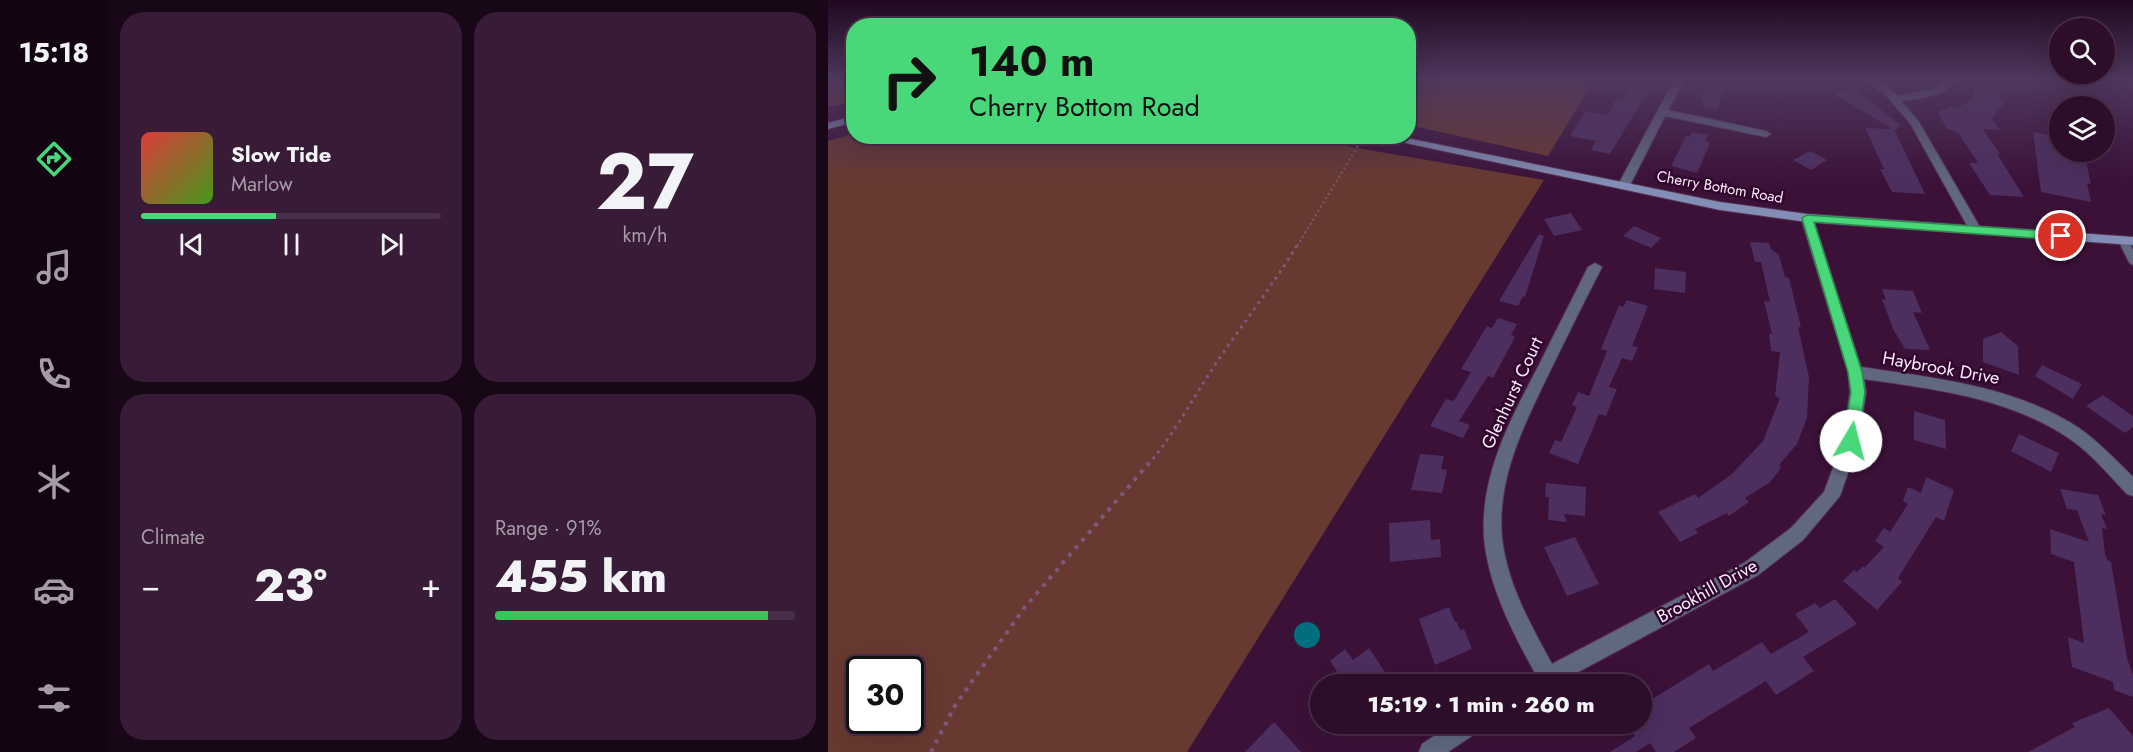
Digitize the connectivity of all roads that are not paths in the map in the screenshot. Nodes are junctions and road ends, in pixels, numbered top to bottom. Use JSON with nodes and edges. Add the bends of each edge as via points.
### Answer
{"nodes":[{"id":1,"x":1661,"y":113,"type":"edge"},
{"id":2,"x":1667,"y":113,"type":"edge"},
{"id":3,"x":1907,"y":113,"type":"edge"},
{"id":4,"x":846,"y":121,"type":"edge"},
{"id":5,"x":828,"y":126,"type":"edge"},
{"id":6,"x":1766,"y":134,"type":"dead end"},
{"id":7,"x":1416,"y":144,"type":"edge"},
{"id":8,"x":1624,"y":185,"type":"junction"},
{"id":9,"x":1807,"y":218,"type":"junction"},
{"id":10,"x":1975,"y":229,"type":"junction"},
{"id":11,"x":2128,"y":241,"type":"edge"},
{"id":12,"x":2133,"y":260,"type":"edge"},
{"id":13,"x":1595,"y":267,"type":"dead end"},
{"id":14,"x":1855,"y":372,"type":"junction"},
{"id":15,"x":2133,"y":489,"type":"edge"},
{"id":16,"x":1539,"y":674,"type":"edge"},
{"id":17,"x":1553,"y":674,"type":"edge"},
{"id":18,"x":1455,"y":734,"type":"edge"},
{"id":19,"x":1430,"y":752,"type":"edge"}],
"edges":[{"from":1,"to":8,"type":"street"},
{"from":2,"to":6,"type":"street"},
{"from":3,"to":10,"type":"street"},
{"from":4,"to":5,"type":"main road"},
{"from":7,"to":8,"type":"main road","name":"Cherry Bottom Road"},
{"from":8,"to":9,"type":"main road","name":"Cherry Bottom Road","via":[[1720,206]]},
{"from":9,"to":10,"type":"main road","name":"Cherry Bottom Road"},
{"from":9,"to":14,"type":"street","name":"Brookhill Drive"},
{"from":10,"to":11,"type":"main road","name":"Cherry Bottom Road"},
{"from":11,"to":12,"type":"lane"},
{"from":13,"to":16,"type":"street","name":"Glenhurst Court","via":[[1511,436],[1497,475],[1492,506],[1497,562]]},
{"from":14,"to":15,"type":"street","name":"Haybrook Drive","via":[[1972,390],[2020,404],[2097,450]]},
{"from":14,"to":17,"type":"street","name":"Brookhill Drive","via":[[1858,392],[1851,441],[1831,496],[1797,534],[1751,569]]},
{"from":18,"to":19,"type":"street"}]}
